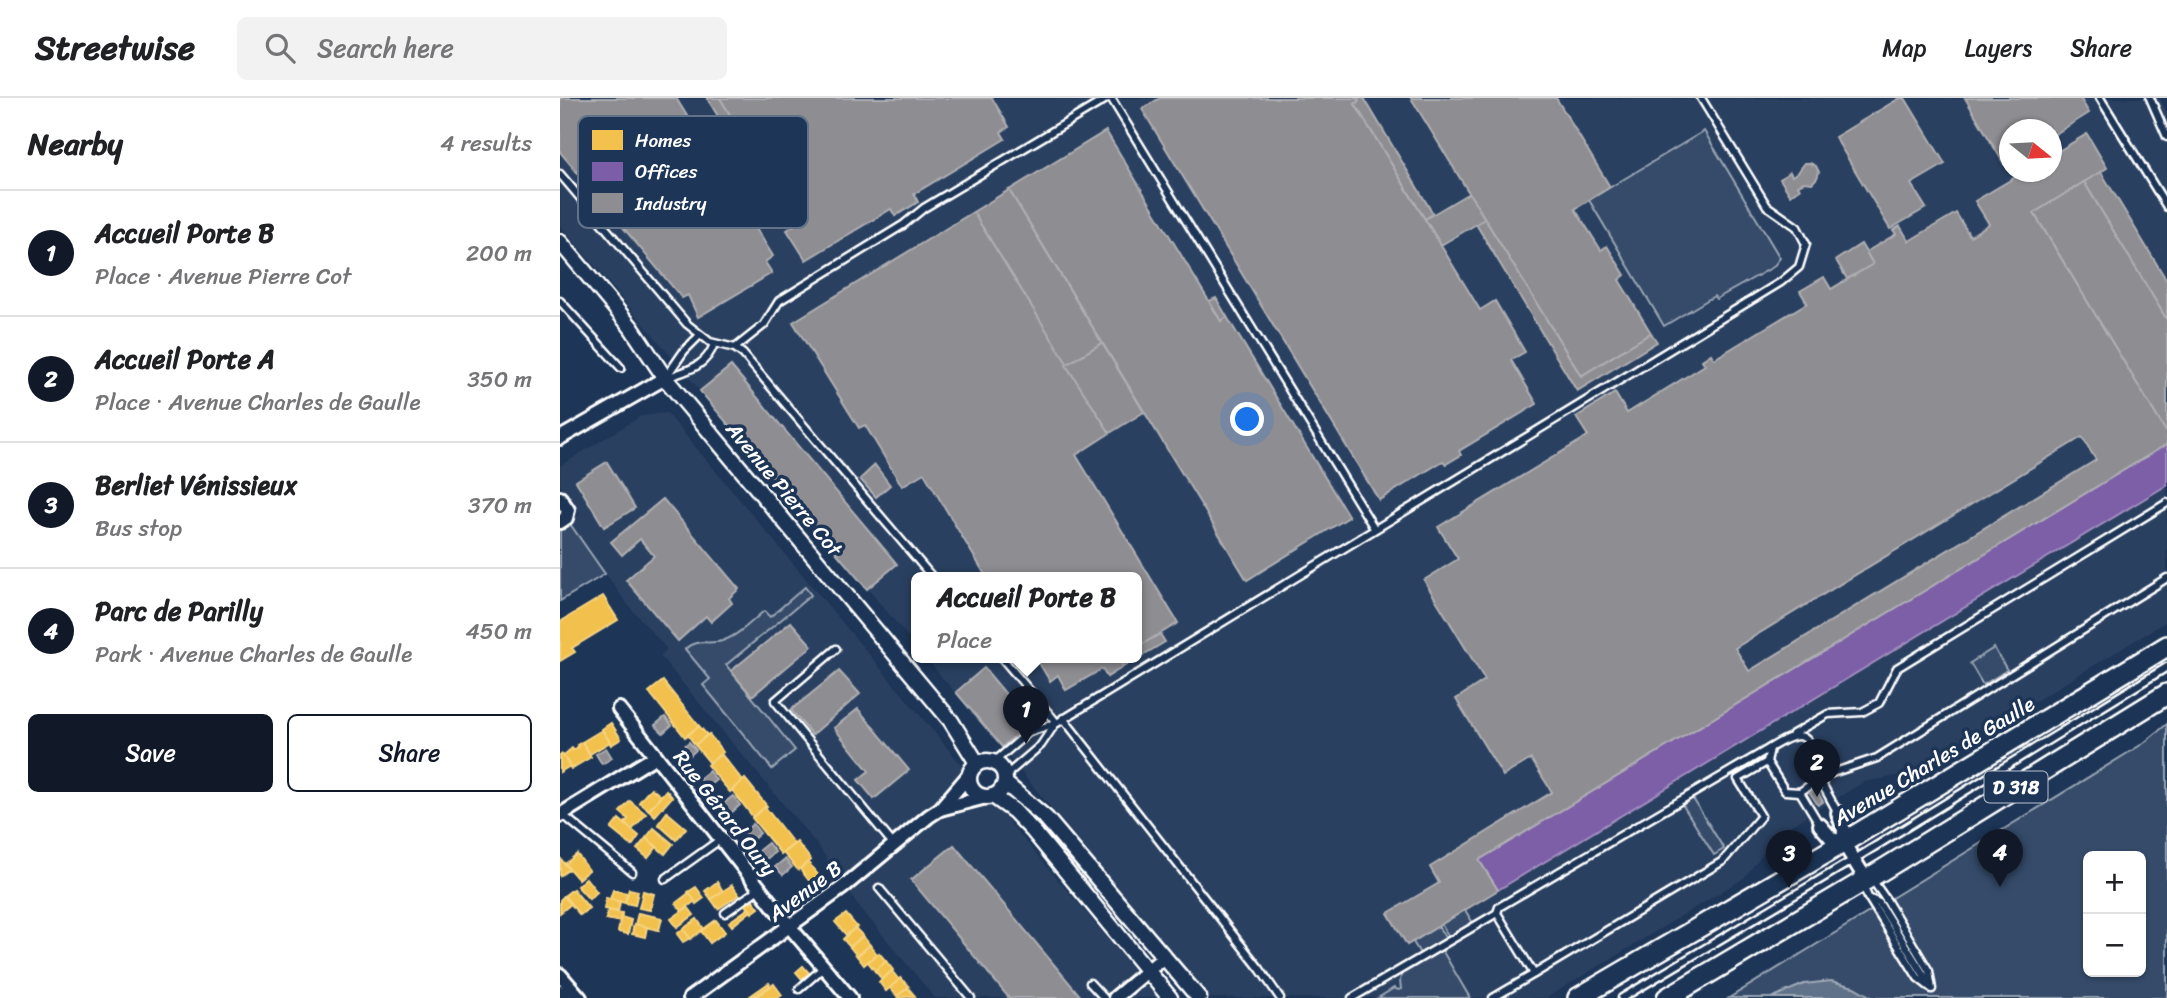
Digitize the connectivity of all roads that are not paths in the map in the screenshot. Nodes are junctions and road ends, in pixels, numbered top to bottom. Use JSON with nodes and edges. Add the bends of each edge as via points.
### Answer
{"nodes":[{"id":1,"x":1109,"y":98,"type":"edge"},
{"id":2,"x":1701,"y":98,"type":"edge"},
{"id":3,"x":2100,"y":98,"type":"edge"},
{"id":4,"x":2150,"y":98,"type":"edge"},
{"id":5,"x":2167,"y":137,"type":"edge"},
{"id":6,"x":560,"y":174,"type":"edge"},
{"id":7,"x":578,"y":195,"type":"edge"},
{"id":8,"x":2167,"y":207,"type":"edge"},
{"id":9,"x":606,"y":228,"type":"edge"},
{"id":10,"x":560,"y":242,"type":"edge"},
{"id":11,"x":560,"y":301,"type":"edge"},
{"id":12,"x":700,"y":335,"type":"junction"},
{"id":13,"x":714,"y":344,"type":"junction"},
{"id":14,"x":735,"y":348,"type":"junction"},
{"id":15,"x":621,"y":368,"type":"dead end"},
{"id":16,"x":664,"y":378,"type":"junction"},
{"id":17,"x":560,"y":438,"type":"edge"},
{"id":18,"x":560,"y":498,"type":"edge"},
{"id":19,"x":2167,"y":503,"type":"edge"},
{"id":20,"x":560,"y":522,"type":"edge"},
{"id":21,"x":1374,"y":528,"type":"junction"},
{"id":22,"x":928,"y":572,"type":"edge"},
{"id":23,"x":2167,"y":578,"type":"edge"},
{"id":24,"x":2167,"y":646,"type":"edge"},
{"id":25,"x":836,"y":649,"type":"dead end"},
{"id":26,"x":1007,"y":663,"type":"edge"},
{"id":27,"x":2167,"y":667,"type":"edge"},
{"id":28,"x":2167,"y":694,"type":"edge"},
{"id":29,"x":619,"y":709,"type":"dead end"},
{"id":30,"x":1060,"y":720,"type":"junction"},
{"id":31,"x":1792,"y":734,"type":"junction"},
{"id":32,"x":1770,"y":748,"type":"junction"},
{"id":33,"x":656,"y":756,"type":"junction"},
{"id":34,"x":994,"y":762,"type":"junction"},
{"id":35,"x":1767,"y":762,"type":"junction"},
{"id":36,"x":973,"y":769,"type":"junction"},
{"id":37,"x":1821,"y":778,"type":"junction"},
{"id":38,"x":1005,"y":779,"type":"junction"},
{"id":39,"x":1800,"y":792,"type":"junction"},
{"id":40,"x":989,"y":797,"type":"junction"},
{"id":41,"x":940,"y":809,"type":"junction"},
{"id":42,"x":1838,"y":813,"type":"joint"},
{"id":43,"x":561,"y":814,"type":"edge"},
{"id":44,"x":1820,"y":825,"type":"joint"},
{"id":45,"x":721,"y":839,"type":"junction"},
{"id":46,"x":1843,"y":842,"type":"junction"},
{"id":47,"x":894,"y":845,"type":"junction"},
{"id":48,"x":1853,"y":860,"type":"junction"},
{"id":49,"x":632,"y":872,"type":"dead end"},
{"id":50,"x":665,"y":879,"type":"dead end"},
{"id":51,"x":760,"y":888,"type":"junction"},
{"id":52,"x":879,"y":888,"type":"dead end"},
{"id":53,"x":1871,"y":889,"type":"junction"},
{"id":54,"x":1880,"y":903,"type":"junction"},
{"id":55,"x":725,"y":913,"type":"dead end"},
{"id":56,"x":1497,"y":913,"type":"junction"},
{"id":57,"x":790,"y":927,"type":"junction"},
{"id":58,"x":1164,"y":957,"type":"junction"},
{"id":59,"x":824,"y":967,"type":"junction"},
{"id":60,"x":1148,"y":971,"type":"junction"},
{"id":61,"x":1534,"y":974,"type":"junction"},
{"id":62,"x":560,"y":975,"type":"edge"},
{"id":63,"x":1090,"y":983,"type":"dead end"},
{"id":64,"x":799,"y":989,"type":"dead end"},
{"id":65,"x":1932,"y":989,"type":"junction"},
{"id":66,"x":560,"y":992,"type":"edge"},
{"id":67,"x":565,"y":998,"type":"edge"},
{"id":68,"x":580,"y":998,"type":"edge"},
{"id":69,"x":690,"y":998,"type":"edge"},
{"id":70,"x":850,"y":998,"type":"edge"},
{"id":71,"x":971,"y":998,"type":"edge"},
{"id":72,"x":1104,"y":998,"type":"edge"},
{"id":73,"x":1115,"y":998,"type":"edge"},
{"id":74,"x":1170,"y":998,"type":"edge"},
{"id":75,"x":1199,"y":998,"type":"edge"},
{"id":76,"x":1280,"y":998,"type":"edge"},
{"id":77,"x":1352,"y":998,"type":"edge"},
{"id":78,"x":1493,"y":998,"type":"edge"},
{"id":79,"x":1578,"y":998,"type":"edge"},
{"id":80,"x":1622,"y":998,"type":"edge"},
{"id":81,"x":1667,"y":998,"type":"edge"}],
"edges":[{"from":1,"to":14,"type":"lane","via":[[779,301],[764,325]]},
{"from":1,"to":21,"type":"lane"},
{"from":2,"to":21,"type":"lane","via":[[1767,206],[1797,227],[1806,244],[1799,267]]},
{"from":3,"to":8,"type":"lane"},
{"from":4,"to":5,"type":"lane"},
{"from":6,"to":7,"type":"lane"},
{"from":9,"to":12,"type":"lane"},
{"from":10,"to":16,"type":"street","name":"Avenue Pierre Cot","via":[[631,327]]},
{"from":11,"to":15,"type":"lane"},
{"from":12,"to":13,"type":"lane"},
{"from":12,"to":16,"type":"lane"},
{"from":13,"to":14,"type":"lane"},
{"from":13,"to":16,"type":"lane","via":[[710,355],[696,366]]},
{"from":14,"to":22,"type":"lane"},
{"from":16,"to":17,"type":"street"},
{"from":16,"to":36,"type":"street","name":"Avenue Pierre Cot","via":[[951,721]]},
{"from":18,"to":20,"type":"street","via":[[568,510]]},
{"from":19,"to":31,"type":"lane","via":[[1897,668],[1879,703],[1862,712],[1828,714]]},
{"from":21,"to":30,"type":"lane"},
{"from":23,"to":37,"type":"lane","via":[[1877,758]]},
{"from":24,"to":46,"type":"main road","name":"Avenue Charles de Gaulle","number":"D 318"},
{"from":25,"to":47,"type":"lane","via":[[775,701]]},
{"from":26,"to":30,"type":"lane"},
{"from":27,"to":48,"type":"lane"},
{"from":28,"to":53,"type":"main road","number":"D 318"},
{"from":29,"to":33,"type":"street","name":"Rue Gérard Oury"},
{"from":30,"to":34,"type":"lane","via":[[1029,732]]},
{"from":30,"to":38,"type":"lane"},
{"from":30,"to":76,"type":"lane"},
{"from":31,"to":32,"type":"lane"},
{"from":31,"to":37,"type":"lane","via":[[1807,739],[1824,767]]},
{"from":32,"to":35,"type":"lane"},
{"from":32,"to":56,"type":"lane","via":[[1499,907]]},
{"from":33,"to":43,"type":"street","name":"Rue Gérard Oury"},
{"from":33,"to":45,"type":"street","name":"Rue Gérard Oury"},
{"from":34,"to":36,"type":"street","via":[[982,761]]},
{"from":34,"to":38,"type":"street"},
{"from":35,"to":39,"type":"lane","via":[[1785,791]]},
{"from":35,"to":61,"type":"lane","via":[[1738,779],[1760,816],[1723,860]]},
{"from":36,"to":40,"type":"street","via":[[971,789]]},
{"from":36,"to":41,"type":"street","name":"Avenue B"},
{"from":37,"to":39,"type":"lane"},
{"from":37,"to":42,"type":"lane"},
{"from":38,"to":40,"type":"street","via":[[1002,788]]},
{"from":38,"to":58,"type":"street","via":[[1046,818]]},
{"from":39,"to":44,"type":"lane"},
{"from":40,"to":41,"type":"street","name":"Avenue B"},
{"from":40,"to":60,"type":"street","via":[[1014,811],[1033,831]]},
{"from":41,"to":47,"type":"street","name":"Avenue B"},
{"from":42,"to":46,"type":"street"},
{"from":43,"to":49,"type":"lane"},
{"from":44,"to":46,"type":"street","via":[[1832,839]]},
{"from":45,"to":50,"type":"lane"},
{"from":45,"to":51,"type":"street","name":"Rue Gérard Oury"},
{"from":46,"to":48,"type":"street"},
{"from":46,"to":79,"type":"main road","name":"Avenue Charles de Gaulle","number":"D 318"},
{"from":47,"to":57,"type":"street","name":"Avenue B"},
{"from":48,"to":53,"type":"street"},
{"from":48,"to":80,"type":"lane"},
{"from":51,"to":55,"type":"lane"},
{"from":51,"to":57,"type":"street","name":"Rue Gérard Oury"},
{"from":52,"to":71,"type":"lane"},
{"from":53,"to":54,"type":"lane"},
{"from":53,"to":54,"type":"lane"},
{"from":53,"to":65,"type":"lane","via":[[1918,978]]},
{"from":53,"to":65,"type":"lane","via":[[1929,971]]},
{"from":53,"to":81,"type":"main road","number":"D 318"},
{"from":54,"to":65,"type":"lane"},
{"from":56,"to":61,"type":"lane"},
{"from":56,"to":77,"type":"lane"},
{"from":57,"to":59,"type":"street","name":"Rue Gérard Oury"},
{"from":57,"to":69,"type":"street","name":"Avenue B"},
{"from":58,"to":60,"type":"street"},
{"from":58,"to":75,"type":"street"},
{"from":59,"to":64,"type":"lane"},
{"from":59,"to":70,"type":"street","name":"Rue Gérard Oury"},
{"from":60,"to":73,"type":"street"},
{"from":60,"to":74,"type":"street"},
{"from":61,"to":78,"type":"lane"},
{"from":62,"to":68,"type":"street"},
{"from":63,"to":72,"type":"lane"},
{"from":66,"to":67,"type":"street"}]}
